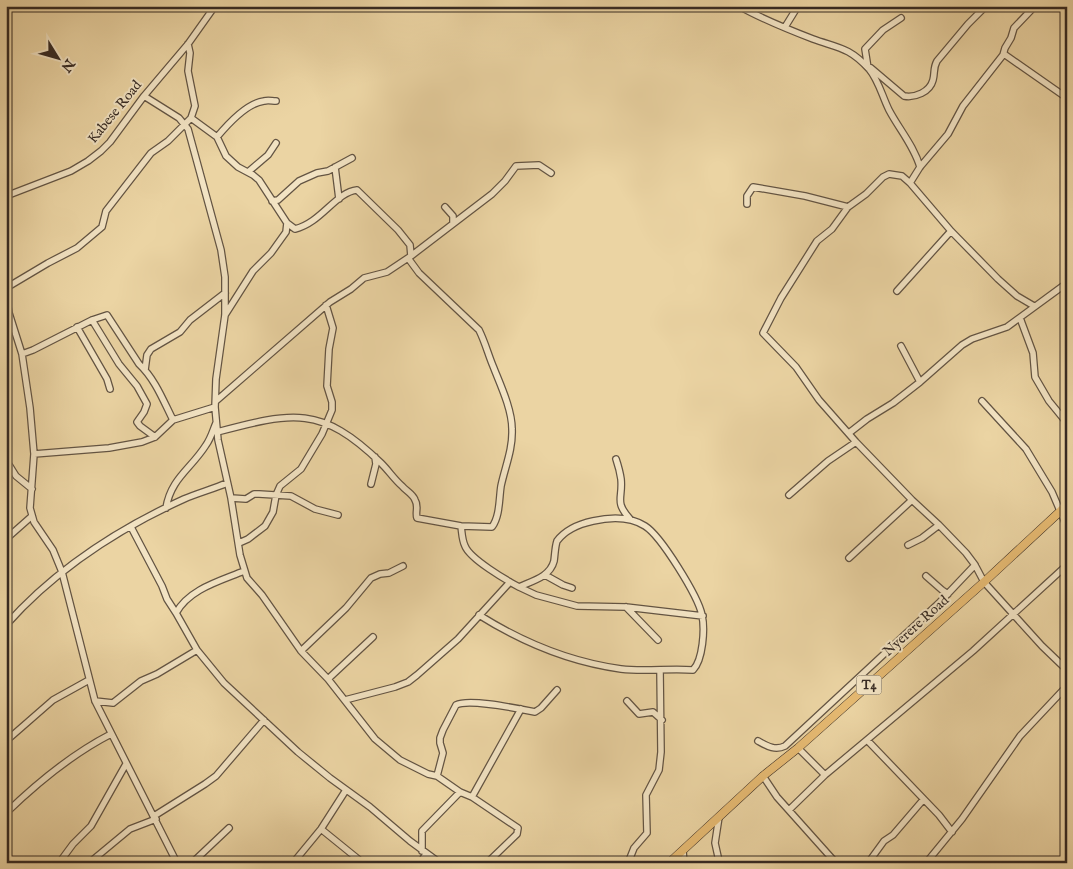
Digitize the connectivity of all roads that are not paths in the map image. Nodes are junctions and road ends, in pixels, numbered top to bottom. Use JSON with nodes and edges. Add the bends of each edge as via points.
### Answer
{"nodes":[{"id":1,"x":215,"y":6,"type":"edge"},
{"id":2,"x":739,"y":6,"type":"edge"},
{"id":3,"x":798,"y":6,"type":"edge"},
{"id":4,"x":986,"y":6,"type":"edge"},
{"id":5,"x":1035,"y":6,"type":"edge"},
{"id":6,"x":901,"y":18,"type":"dead end"},
{"id":7,"x":785,"y":28,"type":"junction"},
{"id":8,"x":188,"y":44,"type":"junction"},
{"id":9,"x":1004,"y":54,"type":"junction"},
{"id":10,"x":868,"y":66,"type":"junction"},
{"id":11,"x":144,"y":96,"type":"junction"},
{"id":12,"x":1067,"y":98,"type":"edge"},
{"id":13,"x":276,"y":102,"type":"dead end"},
{"id":14,"x":191,"y":118,"type":"junction"},
{"id":15,"x":185,"y":124,"type":"junction"},
{"id":16,"x":217,"y":137,"type":"junction"},
{"id":17,"x":276,"y":143,"type":"dead end"},
{"id":18,"x":352,"y":158,"type":"dead end"},
{"id":19,"x":336,"y":167,"type":"junction"},
{"id":20,"x":920,"y":168,"type":"junction"},
{"id":21,"x":248,"y":172,"type":"junction"},
{"id":22,"x":551,"y":173,"type":"dead end"},
{"id":23,"x":910,"y":183,"type":"junction"},
{"id":24,"x":6,"y":196,"type":"edge"},
{"id":25,"x":339,"y":199,"type":"junction"},
{"id":26,"x":272,"y":201,"type":"junction"},
{"id":27,"x":747,"y":204,"type":"dead end"},
{"id":28,"x":445,"y":207,"type":"dead end"},
{"id":29,"x":848,"y":207,"type":"junction"},
{"id":30,"x":287,"y":223,"type":"junction"},
{"id":31,"x":453,"y":223,"type":"junction"},
{"id":32,"x":951,"y":231,"type":"junction"},
{"id":33,"x":410,"y":257,"type":"junction"},
{"id":34,"x":1067,"y":283,"type":"edge"},
{"id":35,"x":6,"y":288,"type":"edge"},
{"id":36,"x":897,"y":291,"type":"dead end"},
{"id":37,"x":225,"y":294,"type":"junction"},
{"id":38,"x":6,"y":296,"type":"edge"},
{"id":39,"x":326,"y":305,"type":"junction"},
{"id":40,"x":1034,"y":306,"type":"junction"},
{"id":41,"x":225,"y":315,"type":"junction"},
{"id":42,"x":1020,"y":318,"type":"junction"},
{"id":43,"x":92,"y":320,"type":"junction"},
{"id":44,"x":77,"y":327,"type":"junction"},
{"id":45,"x":901,"y":346,"type":"dead end"},
{"id":46,"x":22,"y":354,"type":"junction"},
{"id":47,"x":145,"y":370,"type":"junction"},
{"id":48,"x":920,"y":382,"type":"junction"},
{"id":49,"x":110,"y":388,"type":"dead end"},
{"id":50,"x":982,"y":401,"type":"dead end"},
{"id":51,"x":215,"y":404,"type":"junction"},
{"id":52,"x":173,"y":420,"type":"junction"},
{"id":53,"x":217,"y":422,"type":"junction"},
{"id":54,"x":1067,"y":422,"type":"edge"},
{"id":55,"x":326,"y":424,"type":"junction"},
{"id":56,"x":218,"y":432,"type":"junction"},
{"id":57,"x":849,"y":433,"type":"junction"},
{"id":58,"x":155,"y":437,"type":"junction"},
{"id":59,"x":856,"y":442,"type":"junction"},
{"id":60,"x":34,"y":454,"type":"junction"},
{"id":61,"x":375,"y":457,"type":"junction"},
{"id":62,"x":616,"y":459,"type":"dead end"},
{"id":63,"x":7,"y":463,"type":"edge"},
{"id":64,"x":227,"y":483,"type":"junction"},
{"id":65,"x":371,"y":484,"type":"dead end"},
{"id":66,"x":32,"y":489,"type":"junction"},
{"id":67,"x":276,"y":495,"type":"junction"},
{"id":68,"x":790,"y":495,"type":"dead end"},
{"id":69,"x":231,"y":498,"type":"junction"},
{"id":70,"x":912,"y":500,"type":"junction"},
{"id":71,"x":166,"y":508,"type":"junction"},
{"id":72,"x":1064,"y":508,"type":"edge"},
{"id":73,"x":338,"y":515,"type":"dead end"},
{"id":74,"x":32,"y":516,"type":"junction"},
{"id":75,"x":630,"y":519,"type":"junction"},
{"id":76,"x":939,"y":525,"type":"junction"},
{"id":77,"x":461,"y":526,"type":"junction"},
{"id":78,"x":130,"y":527,"type":"junction"},
{"id":79,"x":1067,"y":527,"type":"edge"},
{"id":80,"x":6,"y":539,"type":"edge"},
{"id":81,"x":239,"y":543,"type":"junction"},
{"id":82,"x":908,"y":545,"type":"dead end"},
{"id":83,"x":850,"y":558,"type":"dead end"},
{"id":84,"x":1067,"y":564,"type":"edge"},
{"id":85,"x":976,"y":565,"type":"junction"},
{"id":86,"x":403,"y":566,"type":"dead end"},
{"id":87,"x":244,"y":571,"type":"junction"},
{"id":88,"x":62,"y":572,"type":"junction"},
{"id":89,"x":545,"y":575,"type":"junction"},
{"id":90,"x":926,"y":576,"type":"dead end"},
{"id":91,"x":510,"y":582,"type":"junction"},
{"id":92,"x":984,"y":582,"type":"junction"},
{"id":93,"x":519,"y":587,"type":"junction"},
{"id":94,"x":572,"y":588,"type":"dead end"},
{"id":95,"x":948,"y":594,"type":"junction"},
{"id":96,"x":626,"y":607,"type":"junction"},
{"id":97,"x":176,"y":613,"type":"junction"},
{"id":98,"x":1014,"y":614,"type":"junction"},
{"id":99,"x":479,"y":615,"type":"junction"},
{"id":100,"x":702,"y":616,"type":"junction"},
{"id":101,"x":6,"y":625,"type":"edge"},
{"id":102,"x":373,"y":637,"type":"dead end"},
{"id":103,"x":658,"y":640,"type":"dead end"},
{"id":104,"x":196,"y":650,"type":"junction"},
{"id":105,"x":301,"y":651,"type":"junction"},
{"id":106,"x":660,"y":670,"type":"junction"},
{"id":107,"x":1067,"y":670,"type":"edge"},
{"id":108,"x":328,"y":679,"type":"junction"},
{"id":109,"x":89,"y":680,"type":"junction"},
{"id":110,"x":1067,"y":686,"type":"edge"},
{"id":111,"x":557,"y":690,"type":"dead end"},
{"id":112,"x":345,"y":700,"type":"junction"},
{"id":113,"x":95,"y":701,"type":"junction"},
{"id":114,"x":627,"y":701,"type":"dead end"},
{"id":115,"x":521,"y":709,"type":"junction"},
{"id":116,"x":264,"y":720,"type":"junction"},
{"id":117,"x":662,"y":720,"type":"junction"},
{"id":118,"x":111,"y":734,"type":"junction"},
{"id":119,"x":867,"y":740,"type":"junction"},
{"id":120,"x":758,"y":741,"type":"dead end"},
{"id":121,"x":6,"y":742,"type":"edge"},
{"id":122,"x":798,"y":748,"type":"junction"},
{"id":123,"x":126,"y":764,"type":"junction"},
{"id":124,"x":825,"y":775,"type":"junction"},
{"id":125,"x":437,"y":776,"type":"junction"},
{"id":126,"x":763,"y":776,"type":"junction"},
{"id":127,"x":346,"y":790,"type":"junction"},
{"id":128,"x":460,"y":792,"type":"junction"},
{"id":129,"x":472,"y":797,"type":"junction"},
{"id":130,"x":923,"y":800,"type":"junction"},
{"id":131,"x":789,"y":810,"type":"junction"},
{"id":132,"x":6,"y":813,"type":"edge"},
{"id":133,"x":155,"y":817,"type":"junction"},
{"id":134,"x":719,"y":818,"type":"junction"},
{"id":135,"x":229,"y":828,"type":"dead end"},
{"id":136,"x":321,"y":829,"type":"junction"},
{"id":137,"x":952,"y":832,"type":"junction"},
{"id":138,"x":682,"y":851,"type":"junction"},
{"id":139,"x":424,"y":852,"type":"junction"},
{"id":140,"x":719,"y":860,"type":"dead end"},
{"id":141,"x":835,"y":862,"type":"edge"},
{"id":142,"x":59,"y":863,"type":"edge"},
{"id":143,"x":89,"y":863,"type":"edge"},
{"id":144,"x":177,"y":863,"type":"edge"},
{"id":145,"x":192,"y":863,"type":"edge"},
{"id":146,"x":294,"y":863,"type":"edge"},
{"id":147,"x":363,"y":863,"type":"edge"},
{"id":148,"x":420,"y":863,"type":"edge"},
{"id":149,"x":440,"y":863,"type":"edge"},
{"id":150,"x":487,"y":863,"type":"edge"},
{"id":151,"x":628,"y":863,"type":"edge"},
{"id":152,"x":669,"y":863,"type":"edge"},
{"id":153,"x":684,"y":863,"type":"edge"},
{"id":154,"x":868,"y":863,"type":"edge"},
{"id":155,"x":926,"y":863,"type":"edge"}],
"edges":[{"from":1,"to":8,"type":"street","name":"Kabese Road"},
{"from":2,"to":7,"type":"street"},
{"from":3,"to":7,"type":"street"},
{"from":4,"to":10,"type":"street","via":[[938,61],[932,82],[918,96],[904,96]]},
{"from":5,"to":9,"type":"street","via":[[1014,28]]},
{"from":6,"to":10,"type":"street","via":[[866,48]]},
{"from":7,"to":10,"type":"street","via":[[846,50]]},
{"from":8,"to":11,"type":"street","name":"Kabese Road"},
{"from":8,"to":14,"type":"street","via":[[188,71],[195,106]]},
{"from":9,"to":12,"type":"street"},
{"from":9,"to":20,"type":"street"},
{"from":10,"to":20,"type":"street"},
{"from":11,"to":15,"type":"street"},
{"from":11,"to":24,"type":"street","name":"Kabese Road","via":[[110,142],[88,161]]},
{"from":13,"to":16,"type":"street","via":[[262,101],[253,106],[231,121]]},
{"from":14,"to":15,"type":"street"},
{"from":14,"to":16,"type":"street"},
{"from":15,"to":35,"type":"street","via":[[151,153],[106,211],[102,227],[77,248]]},
{"from":15,"to":37,"type":"street","via":[[221,250]]},
{"from":16,"to":21,"type":"street","via":[[226,156]]},
{"from":17,"to":21,"type":"street","via":[[268,155]]},
{"from":18,"to":19,"type":"street"},
{"from":19,"to":25,"type":"street"},
{"from":19,"to":26,"type":"street","via":[[299,181],[278,200]]},
{"from":20,"to":23,"type":"street"},
{"from":21,"to":26,"type":"street","via":[[259,180]]},
{"from":22,"to":31,"type":"street","via":[[540,165],[516,166],[492,194]]},
{"from":23,"to":29,"type":"street","via":[[898,174],[886,175]]},
{"from":23,"to":32,"type":"street"},
{"from":25,"to":30,"type":"street","via":[[317,219],[301,228],[295,229]]},
{"from":25,"to":33,"type":"street","via":[[354,189],[359,191],[408,243]]},
{"from":26,"to":30,"type":"street"},
{"from":27,"to":29,"type":"street","via":[[747,196],[753,187]]},
{"from":28,"to":31,"type":"street","via":[[453,216]]},
{"from":29,"to":57,"type":"street","via":[[832,229],[817,241],[763,333],[796,366]]},
{"from":30,"to":41,"type":"street","via":[[283,238],[253,271]]},
{"from":31,"to":33,"type":"street"},
{"from":32,"to":36,"type":"street"},
{"from":32,"to":40,"type":"street","via":[[998,279]]},
{"from":33,"to":39,"type":"street","via":[[387,272],[364,278]]},
{"from":33,"to":77,"type":"street","via":[[419,273],[479,330],[512,422],[510,458],[495,524],[491,528]]},
{"from":34,"to":40,"type":"street"},
{"from":37,"to":41,"type":"street"},
{"from":37,"to":47,"type":"street","via":[[190,320],[180,332],[152,349],[147,355]]},
{"from":38,"to":46,"type":"street"},
{"from":39,"to":51,"type":"street"},
{"from":39,"to":55,"type":"street","via":[[333,328],[327,386],[332,407]]},
{"from":40,"to":42,"type":"street"},
{"from":41,"to":51,"type":"street"},
{"from":42,"to":48,"type":"street","via":[[1003,329],[966,342]]},
{"from":42,"to":54,"type":"street","via":[[1033,353],[1035,377]]},
{"from":43,"to":44,"type":"street"},
{"from":43,"to":47,"type":"street","via":[[106,314],[110,317]]},
{"from":43,"to":58,"type":"street","via":[[141,392],[147,404],[137,422]]},
{"from":44,"to":46,"type":"street"},
{"from":44,"to":49,"type":"street"},
{"from":45,"to":48,"type":"street"},
{"from":46,"to":60,"type":"street"},
{"from":47,"to":52,"type":"street","via":[[165,400]]},
{"from":48,"to":57,"type":"street"},
{"from":50,"to":72,"type":"street","via":[[1026,449]]},
{"from":51,"to":52,"type":"street"},
{"from":51,"to":53,"type":"street"},
{"from":52,"to":58,"type":"street"},
{"from":53,"to":56,"type":"street"},
{"from":53,"to":71,"type":"street","via":[[206,446],[173,484]]},
{"from":55,"to":56,"type":"street","via":[[294,416],[262,420]]},
{"from":55,"to":61,"type":"street","via":[[353,438]]},
{"from":55,"to":67,"type":"street","via":[[301,469],[280,486]]},
{"from":56,"to":64,"type":"street"},
{"from":57,"to":59,"type":"street"},
{"from":58,"to":60,"type":"street","via":[[109,448]]},
{"from":59,"to":68,"type":"street","via":[[828,461]]},
{"from":59,"to":70,"type":"street"},
{"from":60,"to":66,"type":"street"},
{"from":61,"to":65,"type":"street"},
{"from":61,"to":77,"type":"street","via":[[414,498],[417,518]]},
{"from":62,"to":75,"type":"street","via":[[621,478],[620,502]]},
{"from":63,"to":66,"type":"street","via":[[16,476]]},
{"from":64,"to":69,"type":"street"},
{"from":64,"to":71,"type":"street"},
{"from":66,"to":74,"type":"street"},
{"from":67,"to":69,"type":"street"},
{"from":67,"to":73,"type":"street","via":[[291,496],[321,511]]},
{"from":67,"to":81,"type":"street","via":[[273,512],[265,526]]},
{"from":69,"to":81,"type":"street"},
{"from":70,"to":76,"type":"street"},
{"from":70,"to":83,"type":"street"},
{"from":71,"to":78,"type":"street"},
{"from":72,"to":79,"type":"street"},
{"from":72,"to":92,"type":"highway","name":"Nyerere Road","number":"T4"},
{"from":74,"to":80,"type":"street"},
{"from":74,"to":88,"type":"street"},
{"from":75,"to":89,"type":"street","via":[[603,519],[572,528],[557,541],[552,566]]},
{"from":75,"to":100,"type":"street","via":[[652,531],[692,593]]},
{"from":76,"to":82,"type":"street"},
{"from":76,"to":85,"type":"street"},
{"from":77,"to":91,"type":"street","via":[[468,552]]},
{"from":78,"to":88,"type":"street"},
{"from":78,"to":97,"type":"street"},
{"from":81,"to":87,"type":"street"},
{"from":84,"to":98,"type":"street"},
{"from":85,"to":92,"type":"street"},
{"from":85,"to":95,"type":"street"},
{"from":86,"to":105,"type":"street","via":[[371,578],[346,608]]},
{"from":87,"to":97,"type":"street","via":[[193,594]]},
{"from":87,"to":105,"type":"street"},
{"from":88,"to":101,"type":"street","via":[[28,600]]},
{"from":88,"to":109,"type":"street"},
{"from":89,"to":93,"type":"street"},
{"from":89,"to":94,"type":"street"},
{"from":90,"to":95,"type":"street"},
{"from":91,"to":93,"type":"street"},
{"from":91,"to":99,"type":"street"},
{"from":92,"to":98,"type":"street"},
{"from":92,"to":122,"type":"highway","name":"Nyerere Road","number":"T4"},
{"from":93,"to":96,"type":"street","via":[[577,606]]},
{"from":95,"to":120,"type":"street","via":[[785,746],[772,748]]},
{"from":96,"to":100,"type":"street"},
{"from":96,"to":103,"type":"street"},
{"from":97,"to":104,"type":"street"},
{"from":98,"to":107,"type":"street"},
{"from":98,"to":119,"type":"street"},
{"from":99,"to":106,"type":"street","via":[[509,634],[569,657],[620,669]]},
{"from":99,"to":112,"type":"street","via":[[438,658],[408,682]]},
{"from":100,"to":106,"type":"street","via":[[702,649],[696,668]]},
{"from":102,"to":108,"type":"street"},
{"from":104,"to":113,"type":"street","via":[[141,681],[112,702]]},
{"from":104,"to":116,"type":"street","via":[[224,683]]},
{"from":105,"to":108,"type":"street"},
{"from":106,"to":117,"type":"street"},
{"from":108,"to":112,"type":"street"},
{"from":109,"to":113,"type":"street"},
{"from":109,"to":121,"type":"street","via":[[54,700]]},
{"from":110,"to":137,"type":"street","via":[[1020,736]]},
{"from":111,"to":115,"type":"street","via":[[535,712]]},
{"from":112,"to":125,"type":"street","via":[[374,739],[414,767]]},
{"from":113,"to":118,"type":"street"},
{"from":114,"to":117,"type":"street","via":[[639,714],[653,712]]},
{"from":115,"to":125,"type":"street","via":[[475,703],[456,705],[440,738],[443,753]]},
{"from":115,"to":129,"type":"street"},
{"from":116,"to":127,"type":"street"},
{"from":116,"to":133,"type":"street","via":[[216,776]]},
{"from":117,"to":151,"type":"street","via":[[659,770],[646,795],[647,833],[635,846]]},
{"from":118,"to":123,"type":"street"},
{"from":118,"to":132,"type":"street","via":[[84,749],[30,790]]},
{"from":119,"to":124,"type":"street"},
{"from":119,"to":130,"type":"street"},
{"from":122,"to":124,"type":"street"},
{"from":122,"to":126,"type":"highway","name":"Nyerere Road","number":"T4"},
{"from":123,"to":133,"type":"street"},
{"from":123,"to":142,"type":"street","via":[[91,826]]},
{"from":124,"to":131,"type":"street"},
{"from":125,"to":128,"type":"street"},
{"from":126,"to":131,"type":"street"},
{"from":126,"to":134,"type":"highway","name":"Nyerere Road","number":"T4"},
{"from":127,"to":136,"type":"street"},
{"from":127,"to":139,"type":"street"},
{"from":128,"to":129,"type":"street"},
{"from":128,"to":139,"type":"street","via":[[422,830]]},
{"from":129,"to":150,"type":"street","via":[[519,830]]},
{"from":130,"to":137,"type":"street"},
{"from":130,"to":154,"type":"street"},
{"from":131,"to":141,"type":"street"},
{"from":133,"to":143,"type":"street","via":[[130,829]]},
{"from":133,"to":144,"type":"street"},
{"from":134,"to":138,"type":"highway","name":"Nyerere Road","number":"T4"},
{"from":134,"to":140,"type":"street","via":[[715,842]]},
{"from":135,"to":145,"type":"street"},
{"from":136,"to":146,"type":"street"},
{"from":136,"to":147,"type":"street"},
{"from":137,"to":155,"type":"street"},
{"from":138,"to":152,"type":"highway","name":"Nyerere Road","number":"T4"},
{"from":138,"to":153,"type":"street"},
{"from":139,"to":148,"type":"street"},
{"from":139,"to":149,"type":"street"}]}
